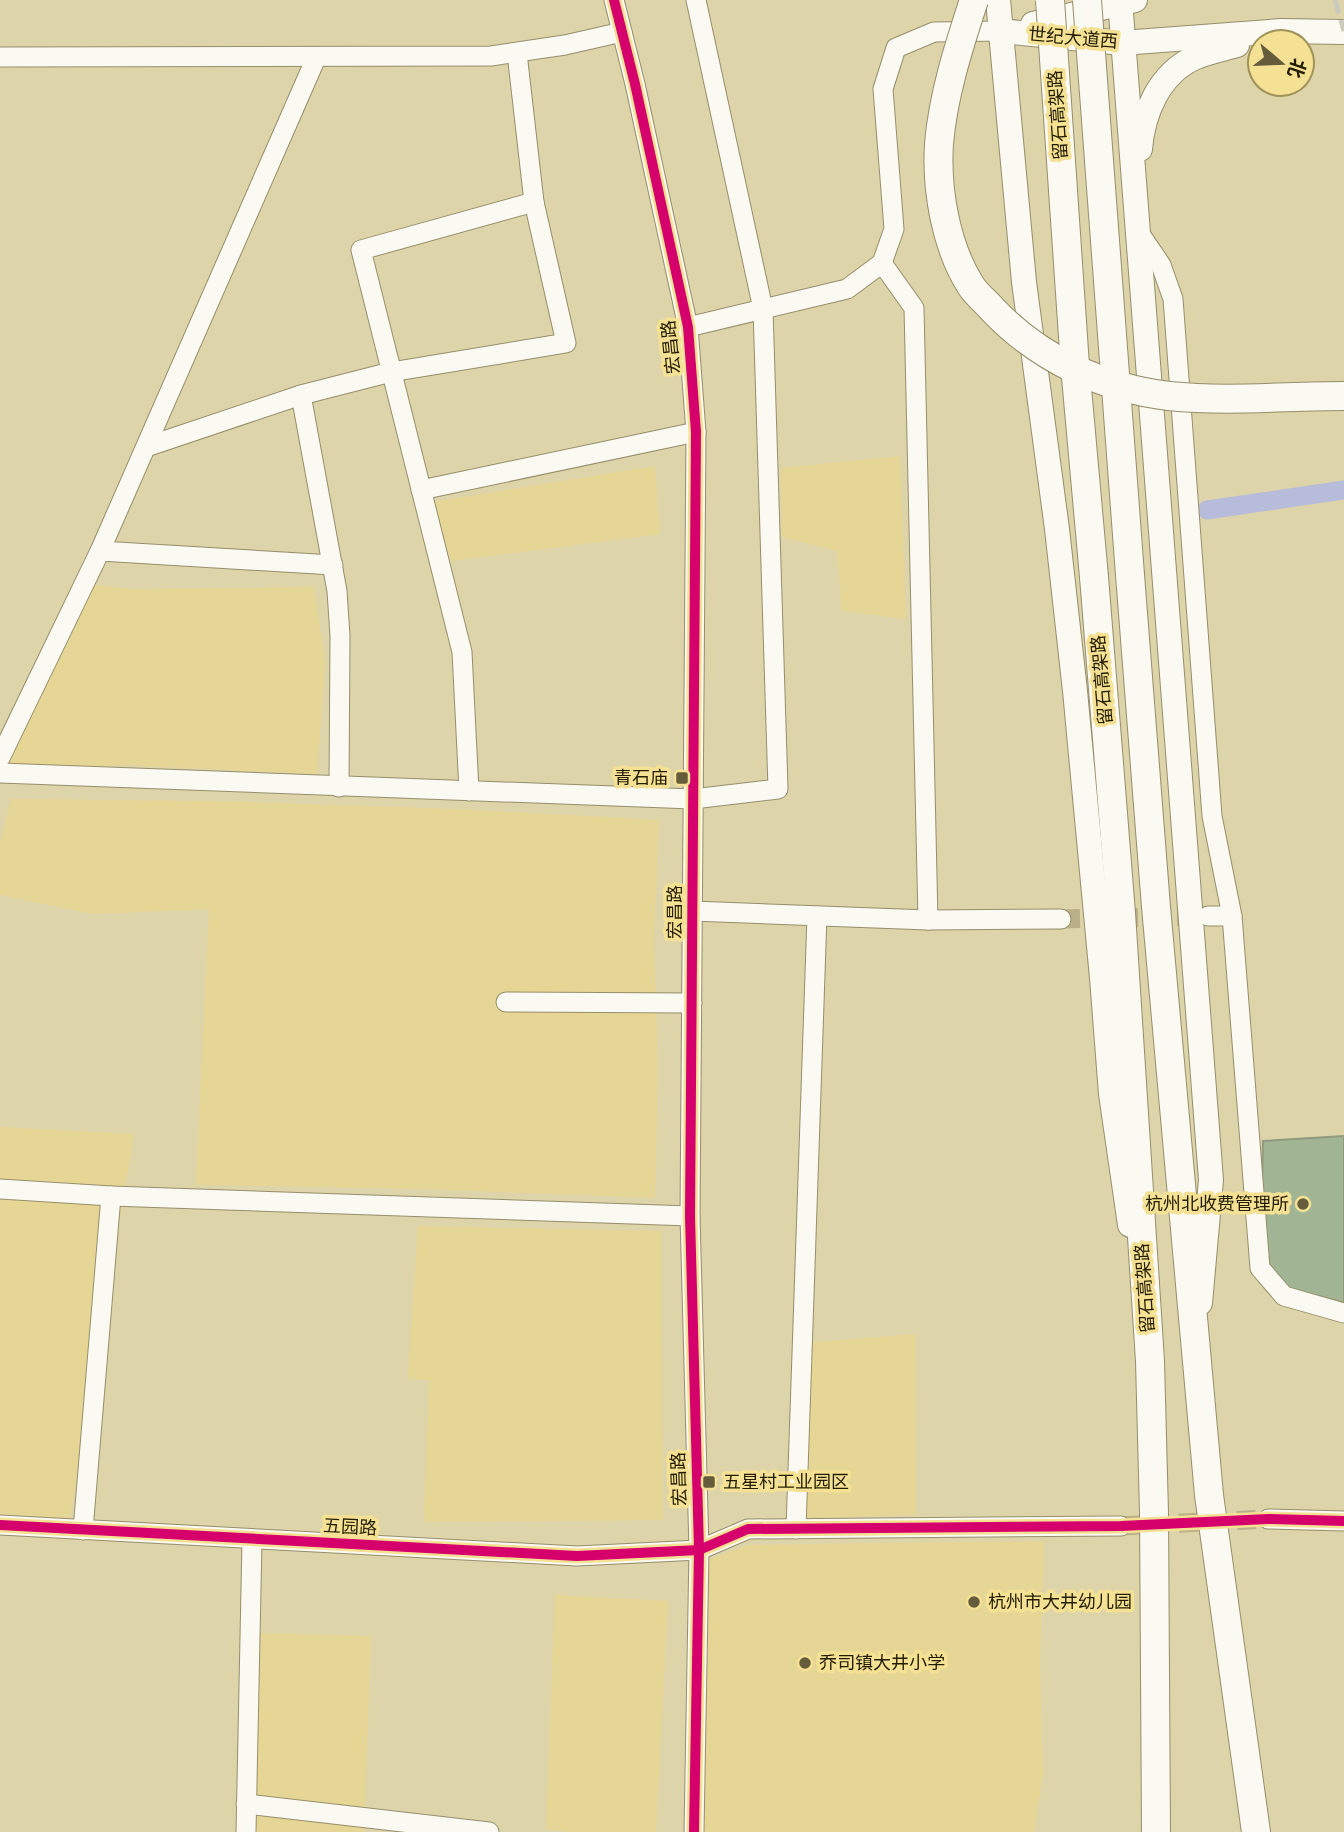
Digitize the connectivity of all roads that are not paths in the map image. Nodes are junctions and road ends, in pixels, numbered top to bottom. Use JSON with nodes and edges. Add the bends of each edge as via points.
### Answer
{"nodes":[{"id":1,"x":614,"y":0,"type":"edge"},
{"id":2,"x":696,"y":0,"type":"edge"},
{"id":3,"x":974,"y":0,"type":"edge"},
{"id":4,"x":998,"y":0,"type":"edge"},
{"id":5,"x":1050,"y":0,"type":"edge"},
{"id":6,"x":1087,"y":0,"type":"edge"},
{"id":7,"x":1125,"y":1,"type":"edge"},
{"id":8,"x":1001,"y":31,"type":"junction"},
{"id":9,"x":622,"y":32,"type":"junction"},
{"id":10,"x":1316,"y":32,"type":"edge"},
{"id":11,"x":1344,"y":32,"type":"edge"},
{"id":12,"x":1246,"y":34,"type":"edge"},
{"id":13,"x":1246,"y":42,"type":"edge"},
{"id":14,"x":1122,"y":43,"type":"junction"},
{"id":15,"x":517,"y":52,"type":"junction"},
{"id":16,"x":0,"y":57,"type":"edge"},
{"id":17,"x":316,"y":58,"type":"junction"},
{"id":18,"x":534,"y":202,"type":"junction"},
{"id":19,"x":1135,"y":202,"type":"junction"},
{"id":20,"x":1137,"y":230,"type":"junction"},
{"id":21,"x":882,"y":263,"type":"junction"},
{"id":22,"x":764,"y":309,"type":"junction"},
{"id":23,"x":688,"y":327,"type":"junction"},
{"id":24,"x":391,"y":372,"type":"junction"},
{"id":25,"x":301,"y":395,"type":"junction"},
{"id":26,"x":1344,"y":396,"type":"edge"},
{"id":27,"x":696,"y":432,"type":"junction"},
{"id":28,"x":146,"y":447,"type":"junction"},
{"id":29,"x":421,"y":490,"type":"junction"},
{"id":30,"x":100,"y":551,"type":"junction"},
{"id":31,"x":333,"y":565,"type":"junction"},
{"id":32,"x":0,"y":758,"type":"edge"},
{"id":33,"x":0,"y":773,"type":"edge"},
{"id":34,"x":339,"y":787,"type":"junction"},
{"id":35,"x":469,"y":791,"type":"junction"},
{"id":36,"x":693,"y":799,"type":"junction"},
{"id":37,"x":692,"y":912,"type":"junction"},
{"id":38,"x":817,"y":916,"type":"junction"},
{"id":39,"x":1208,"y":916,"type":"tunnel mouth"},
{"id":40,"x":1232,"y":916,"type":"junction"},
{"id":41,"x":1061,"y":919,"type":"tunnel mouth"},
{"id":42,"x":928,"y":920,"type":"junction"},
{"id":43,"x":506,"y":1002,"type":"dead end"},
{"id":44,"x":692,"y":1003,"type":"junction"},
{"id":45,"x":0,"y":1189,"type":"edge"},
{"id":46,"x":111,"y":1196,"type":"junction"},
{"id":47,"x":690,"y":1216,"type":"junction"},
{"id":48,"x":1344,"y":1312,"type":"edge"},
{"id":49,"x":1195,"y":1359,"type":"junction"},
{"id":50,"x":1150,"y":1361,"type":"junction"},
{"id":51,"x":1268,"y":1519,"type":"tunnel mouth"},
{"id":52,"x":1344,"y":1521,"type":"edge"},
{"id":53,"x":0,"y":1525,"type":"edge"},
{"id":54,"x":1121,"y":1527,"type":"tunnel mouth"},
{"id":55,"x":796,"y":1529,"type":"junction"},
{"id":56,"x":83,"y":1530,"type":"junction"},
{"id":57,"x":252,"y":1540,"type":"junction"},
{"id":58,"x":699,"y":1550,"type":"junction"},
{"id":59,"x":246,"y":1804,"type":"junction"},
{"id":60,"x":415,"y":1828,"type":"edge"},
{"id":61,"x":246,"y":1832,"type":"edge"},
{"id":62,"x":489,"y":1832,"type":"edge"},
{"id":63,"x":694,"y":1832,"type":"edge"},
{"id":64,"x":1156,"y":1832,"type":"edge"},
{"id":65,"x":1256,"y":1832,"type":"edge"}],
"edges":[{"from":1,"to":9,"type":"street","name":"宏昌路"},
{"from":2,"to":22,"type":"street"},
{"from":3,"to":26,"type":"highway","bridge":true,"via":[[947,94],[939,144],[947,228],[972,288],[1019,335],[1059,362],[1093,377],[1170,396]]},
{"from":4,"to":8,"type":"main road"},
{"from":5,"to":50,"type":"highway","name":"留石高架路","bridge":true,"via":[[1121,913]]},
{"from":6,"to":49,"type":"highway","name":"留石高架路","bridge":true},
{"from":7,"to":8,"type":"main road","name":"世纪大道西"},
{"from":7,"to":14,"type":"main road"},
{"from":8,"to":14,"type":"main road","name":"世纪大道西"},
{"from":8,"to":21,"type":"street","via":[[934,32],[896,48],[883,89],[894,229]]},
{"from":8,"to":50,"type":"main road","via":[[1024,282],[1075,691],[1111,1094]]},
{"from":9,"to":15,"type":"street"},
{"from":9,"to":23,"type":"street","name":"宏昌路"},
{"from":10,"to":11,"type":"main road"},
{"from":12,"to":14,"type":"main road","name":"世纪大道西"},
{"from":13,"to":19,"type":"main road","via":[[1194,58],[1153,96],[1141,130]]},
{"from":14,"to":19,"type":"main road"},
{"from":15,"to":17,"type":"street","via":[[491,57]]},
{"from":15,"to":18,"type":"street"},
{"from":16,"to":17,"type":"street"},
{"from":17,"to":28,"type":"street"},
{"from":18,"to":24,"type":"street","via":[[361,250]]},
{"from":18,"to":24,"type":"street","via":[[566,343]]},
{"from":19,"to":20,"type":"main road"},
{"from":20,"to":40,"type":"street","via":[[1161,265],[1173,299],[1212,816]]},
{"from":20,"to":49,"type":"main road","via":[[1211,1180]]},
{"from":21,"to":22,"type":"street","via":[[847,289]]},
{"from":21,"to":42,"type":"street","via":[[914,308]]},
{"from":22,"to":23,"type":"street"},
{"from":22,"to":36,"type":"street","via":[[778,789]]},
{"from":23,"to":27,"type":"street","name":"宏昌路"},
{"from":24,"to":25,"type":"street"},
{"from":24,"to":29,"type":"street"},
{"from":25,"to":28,"type":"street"},
{"from":25,"to":31,"type":"street"},
{"from":27,"to":29,"type":"street"},
{"from":27,"to":36,"type":"street","name":"宏昌路"},
{"from":28,"to":30,"type":"street"},
{"from":29,"to":35,"type":"street","via":[[462,652]]},
{"from":30,"to":31,"type":"street"},
{"from":30,"to":32,"type":"street"},
{"from":31,"to":34,"type":"street","via":[[341,636]]},
{"from":33,"to":34,"type":"street"},
{"from":34,"to":35,"type":"street"},
{"from":35,"to":36,"type":"street"},
{"from":36,"to":37,"type":"street","name":"宏昌路"},
{"from":37,"to":38,"type":"street"},
{"from":37,"to":44,"type":"street","name":"宏昌路"},
{"from":38,"to":42,"type":"street"},
{"from":38,"to":55,"type":"street"},
{"from":39,"to":40,"type":"street"},
{"from":40,"to":48,"type":"street","via":[[1260,1268],[1284,1296]]},
{"from":41,"to":42,"type":"street"},
{"from":43,"to":44,"type":"street"},
{"from":44,"to":47,"type":"street","name":"宏昌路"},
{"from":45,"to":46,"type":"street"},
{"from":46,"to":47,"type":"street"},
{"from":46,"to":56,"type":"street"},
{"from":47,"to":58,"type":"street","name":"宏昌路"},
{"from":49,"to":65,"type":"highway","name":"留石高架路","via":[[1209,1495]]},
{"from":50,"to":64,"type":"highway","name":"留石高架路"},
{"from":51,"to":52,"type":"street"},
{"from":53,"to":56,"type":"street","name":"五园路"},
{"from":54,"to":55,"type":"street"},
{"from":55,"to":58,"type":"street","via":[[748,1529]]},
{"from":56,"to":57,"type":"street","name":"五园路"},
{"from":57,"to":58,"type":"street","name":"五园路","via":[[577,1556]]},
{"from":57,"to":59,"type":"street"},
{"from":58,"to":63,"type":"street","name":"宏昌路"},
{"from":59,"to":60,"type":"street"},
{"from":59,"to":61,"type":"street"},
{"from":60,"to":62,"type":"street"}]}
